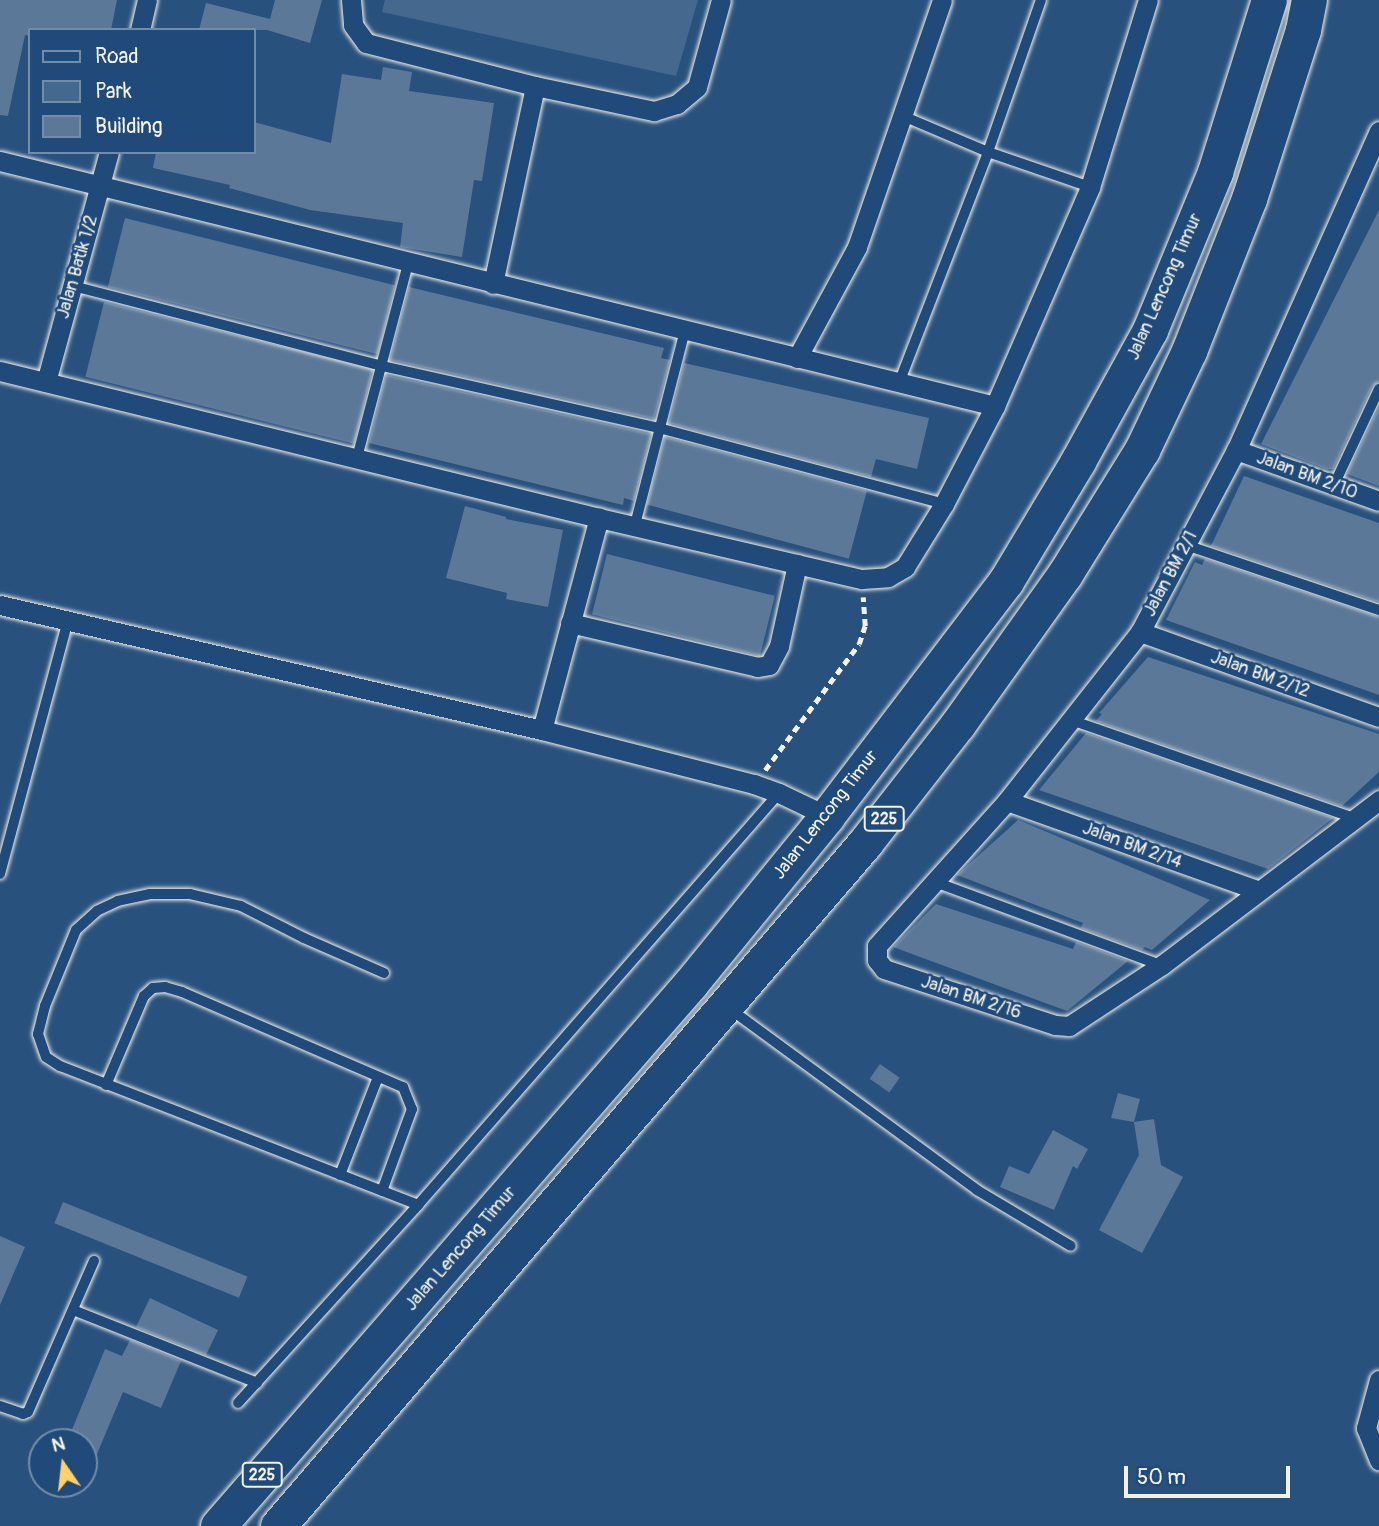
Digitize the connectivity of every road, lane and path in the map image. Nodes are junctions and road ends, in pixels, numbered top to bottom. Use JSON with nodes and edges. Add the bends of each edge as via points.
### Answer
{"nodes":[{"id":1,"x":147,"y":0,"type":"edge"},
{"id":2,"x":352,"y":0,"type":"edge"},
{"id":3,"x":722,"y":0,"type":"edge"},
{"id":4,"x":942,"y":0,"type":"edge"},
{"id":5,"x":1041,"y":0,"type":"edge"},
{"id":6,"x":1148,"y":0,"type":"edge"},
{"id":7,"x":1269,"y":0,"type":"edge"},
{"id":8,"x":1309,"y":0,"type":"edge"},
{"id":9,"x":140,"y":28,"type":"edge"},
{"id":10,"x":535,"y":86,"type":"junction"},
{"id":11,"x":902,"y":116,"type":"junction"},
{"id":12,"x":1379,"y":131,"type":"edge"},
{"id":13,"x":988,"y":152,"type":"junction"},
{"id":14,"x":109,"y":154,"type":"edge"},
{"id":15,"x":0,"y":160,"type":"edge"},
{"id":16,"x":101,"y":185,"type":"junction"},
{"id":17,"x":1090,"y":187,"type":"junction"},
{"id":18,"x":408,"y":263,"type":"junction"},
{"id":19,"x":493,"y":284,"type":"junction"},
{"id":20,"x":73,"y":286,"type":"junction"},
{"id":21,"x":685,"y":330,"type":"junction"},
{"id":22,"x":797,"y":358,"type":"junction"},
{"id":23,"x":382,"y":366,"type":"junction"},
{"id":24,"x":0,"y":371,"type":"edge"},
{"id":25,"x":46,"y":382,"type":"junction"},
{"id":26,"x":899,"y":383,"type":"junction"},
{"id":27,"x":1379,"y":389,"type":"edge"},
{"id":28,"x":995,"y":406,"type":"junction"},
{"id":29,"x":659,"y":428,"type":"junction"},
{"id":30,"x":1236,"y":450,"type":"junction"},
{"id":31,"x":357,"y":458,"type":"junction"},
{"id":32,"x":1334,"y":485,"type":"junction"},
{"id":33,"x":1379,"y":501,"type":"edge"},
{"id":34,"x":944,"y":504,"type":"junction"},
{"id":35,"x":599,"y":518,"type":"junction"},
{"id":36,"x":635,"y":525,"type":"junction"},
{"id":37,"x":1186,"y":545,"type":"junction"},
{"id":38,"x":797,"y":564,"type":"junction"},
{"id":39,"x":862,"y":579,"type":"junction"},
{"id":40,"x":0,"y":605,"type":"edge"},
{"id":41,"x":1379,"y":610,"type":"edge"},
{"id":42,"x":68,"y":621,"type":"junction"},
{"id":43,"x":570,"y":623,"type":"junction"},
{"id":44,"x":1140,"y":632,"type":"junction"},
{"id":45,"x":1379,"y":717,"type":"edge"},
{"id":46,"x":1071,"y":720,"type":"junction"},
{"id":47,"x":542,"y":730,"type":"junction"},
{"id":48,"x":754,"y":784,"type":"junction"},
{"id":49,"x":779,"y":793,"type":"junction"},
{"id":50,"x":1379,"y":800,"type":"edge"},
{"id":51,"x":1007,"y":801,"type":"junction"},
{"id":52,"x":827,"y":816,"type":"junction"},
{"id":53,"x":1354,"y":818,"type":"junction"},
{"id":54,"x":0,"y":874,"type":"edge"},
{"id":55,"x":934,"y":882,"type":"junction"},
{"id":56,"x":1257,"y":890,"type":"junction"},
{"id":57,"x":877,"y":960,"type":"joint"},
{"id":58,"x":1162,"y":965,"type":"junction"},
{"id":59,"x":384,"y":972,"type":"dead end"},
{"id":60,"x":723,"y":1005,"type":"junction"},
{"id":61,"x":378,"y":1077,"type":"junction"},
{"id":62,"x":106,"y":1085,"type":"junction"},
{"id":63,"x":340,"y":1175,"type":"junction"},
{"id":64,"x":382,"y":1191,"type":"junction"},
{"id":65,"x":418,"y":1205,"type":"junction"},
{"id":66,"x":1071,"y":1246,"type":"dead end"},
{"id":67,"x":94,"y":1261,"type":"dead end"},
{"id":68,"x":73,"y":1310,"type":"junction"},
{"id":69,"x":1379,"y":1380,"type":"edge"},
{"id":70,"x":257,"y":1383,"type":"junction"},
{"id":71,"x":238,"y":1403,"type":"dead end"},
{"id":72,"x":0,"y":1406,"type":"edge"},
{"id":73,"x":1379,"y":1461,"type":"edge"},
{"id":74,"x":218,"y":1526,"type":"edge"},
{"id":75,"x":278,"y":1526,"type":"edge"}],
"edges":[{"from":1,"to":9,"type":"street"},
{"from":2,"to":10,"type":"street","via":[[353,25],[366,43]]},
{"from":3,"to":10,"type":"street","via":[[697,87],[677,104],[654,111]]},
{"from":4,"to":11,"type":"street"},
{"from":5,"to":13,"type":"lane"},
{"from":6,"to":17,"type":"street"},
{"from":7,"to":52,"type":"highway","name":"Jalan Lencong Timur","number":"225","via":[[1215,172],[1150,330],[1006,581]]},
{"from":8,"to":60,"type":"highway","number":"225","via":[[1249,199],[1189,351],[1142,450],[1065,574],[958,724],[865,843]]},
{"from":10,"to":19,"type":"street"},
{"from":11,"to":13,"type":"lane"},
{"from":11,"to":22,"type":"street","via":[[857,247]]},
{"from":12,"to":30,"type":"street","name":"Jalan BM 2/1"},
{"from":13,"to":17,"type":"lane"},
{"from":13,"to":26,"type":"lane"},
{"from":14,"to":16,"type":"street","name":"Jalan Batik 1/2"},
{"from":15,"to":16,"type":"street"},
{"from":16,"to":18,"type":"street"},
{"from":16,"to":20,"type":"street","name":"Jalan Batik 1/2"},
{"from":17,"to":28,"type":"street"},
{"from":18,"to":19,"type":"street"},
{"from":18,"to":23,"type":"lane"},
{"from":19,"to":21,"type":"street"},
{"from":20,"to":23,"type":"lane"},
{"from":20,"to":25,"type":"street","name":"Jalan Batik 1/2"},
{"from":21,"to":22,"type":"street"},
{"from":21,"to":29,"type":"lane"},
{"from":22,"to":26,"type":"street"},
{"from":23,"to":29,"type":"lane"},
{"from":23,"to":31,"type":"lane"},
{"from":24,"to":25,"type":"street"},
{"from":25,"to":31,"type":"street"},
{"from":26,"to":28,"type":"street"},
{"from":27,"to":32,"type":"lane"},
{"from":28,"to":34,"type":"street"},
{"from":29,"to":34,"type":"lane"},
{"from":29,"to":36,"type":"lane"},
{"from":30,"to":32,"type":"street","name":"Jalan BM 2/10"},
{"from":30,"to":37,"type":"street","name":"Jalan BM 2/1"},
{"from":31,"to":35,"type":"street"},
{"from":32,"to":33,"type":"street","name":"Jalan BM 2/10"},
{"from":34,"to":39,"type":"street","via":[[905,567],[888,577]]},
{"from":35,"to":36,"type":"street"},
{"from":35,"to":43,"type":"street"},
{"from":36,"to":38,"type":"street"},
{"from":37,"to":41,"type":"lane"},
{"from":37,"to":44,"type":"street","name":"Jalan BM 2/1"},
{"from":38,"to":39,"type":"street"},
{"from":38,"to":43,"type":"street","via":[[779,646],[769,665],[757,667]]},
{"from":39,"to":48,"type":"path","via":[[865,626],[859,644]]},
{"from":40,"to":42,"type":"street"},
{"from":42,"to":47,"type":"street"},
{"from":42,"to":54,"type":"lane"},
{"from":43,"to":47,"type":"street"},
{"from":44,"to":45,"type":"street","name":"Jalan BM 2/12"},
{"from":44,"to":46,"type":"street","name":"Jalan BM 2/1"},
{"from":46,"to":51,"type":"street","name":"Jalan BM 2/1"},
{"from":46,"to":53,"type":"lane"},
{"from":47,"to":48,"type":"street"},
{"from":48,"to":49,"type":"street"},
{"from":49,"to":52,"type":"street"},
{"from":49,"to":65,"type":"lane"},
{"from":50,"to":53,"type":"street"},
{"from":51,"to":55,"type":"street","name":"Jalan BM 2/1"},
{"from":51,"to":56,"type":"street","name":"Jalan BM 2/14"},
{"from":52,"to":74,"type":"highway","name":"Jalan Lencong Timur","number":"225","via":[[691,984]]},
{"from":53,"to":56,"type":"street"},
{"from":55,"to":57,"type":"street","name":"Jalan BM 2/1","via":[[877,946]]},
{"from":55,"to":58,"type":"lane"},
{"from":56,"to":58,"type":"street"},
{"from":57,"to":58,"type":"street","name":"Jalan BM 2/16","via":[[884,970],[1069,1026]]},
{"from":59,"to":62,"type":"lane","via":[[241,906],[190,894],[150,894],[118,901],[97,911],[76,930],[38,1034],[46,1057]]},
{"from":60,"to":66,"type":"lane","via":[[977,1189]]},
{"from":60,"to":75,"type":"highway","number":"225"},
{"from":61,"to":62,"type":"lane","via":[[165,987],[153,988],[144,996]]},
{"from":61,"to":63,"type":"lane"},
{"from":61,"to":64,"type":"lane","via":[[403,1087],[412,1109]]},
{"from":62,"to":63,"type":"lane"},
{"from":63,"to":64,"type":"lane"},
{"from":64,"to":65,"type":"lane"},
{"from":65,"to":70,"type":"lane"},
{"from":67,"to":68,"type":"lane"},
{"from":68,"to":70,"type":"lane"},
{"from":68,"to":72,"type":"lane","via":[[29,1412]]},
{"from":69,"to":73,"type":"street","via":[[1366,1428]]},
{"from":70,"to":71,"type":"lane"}]}
